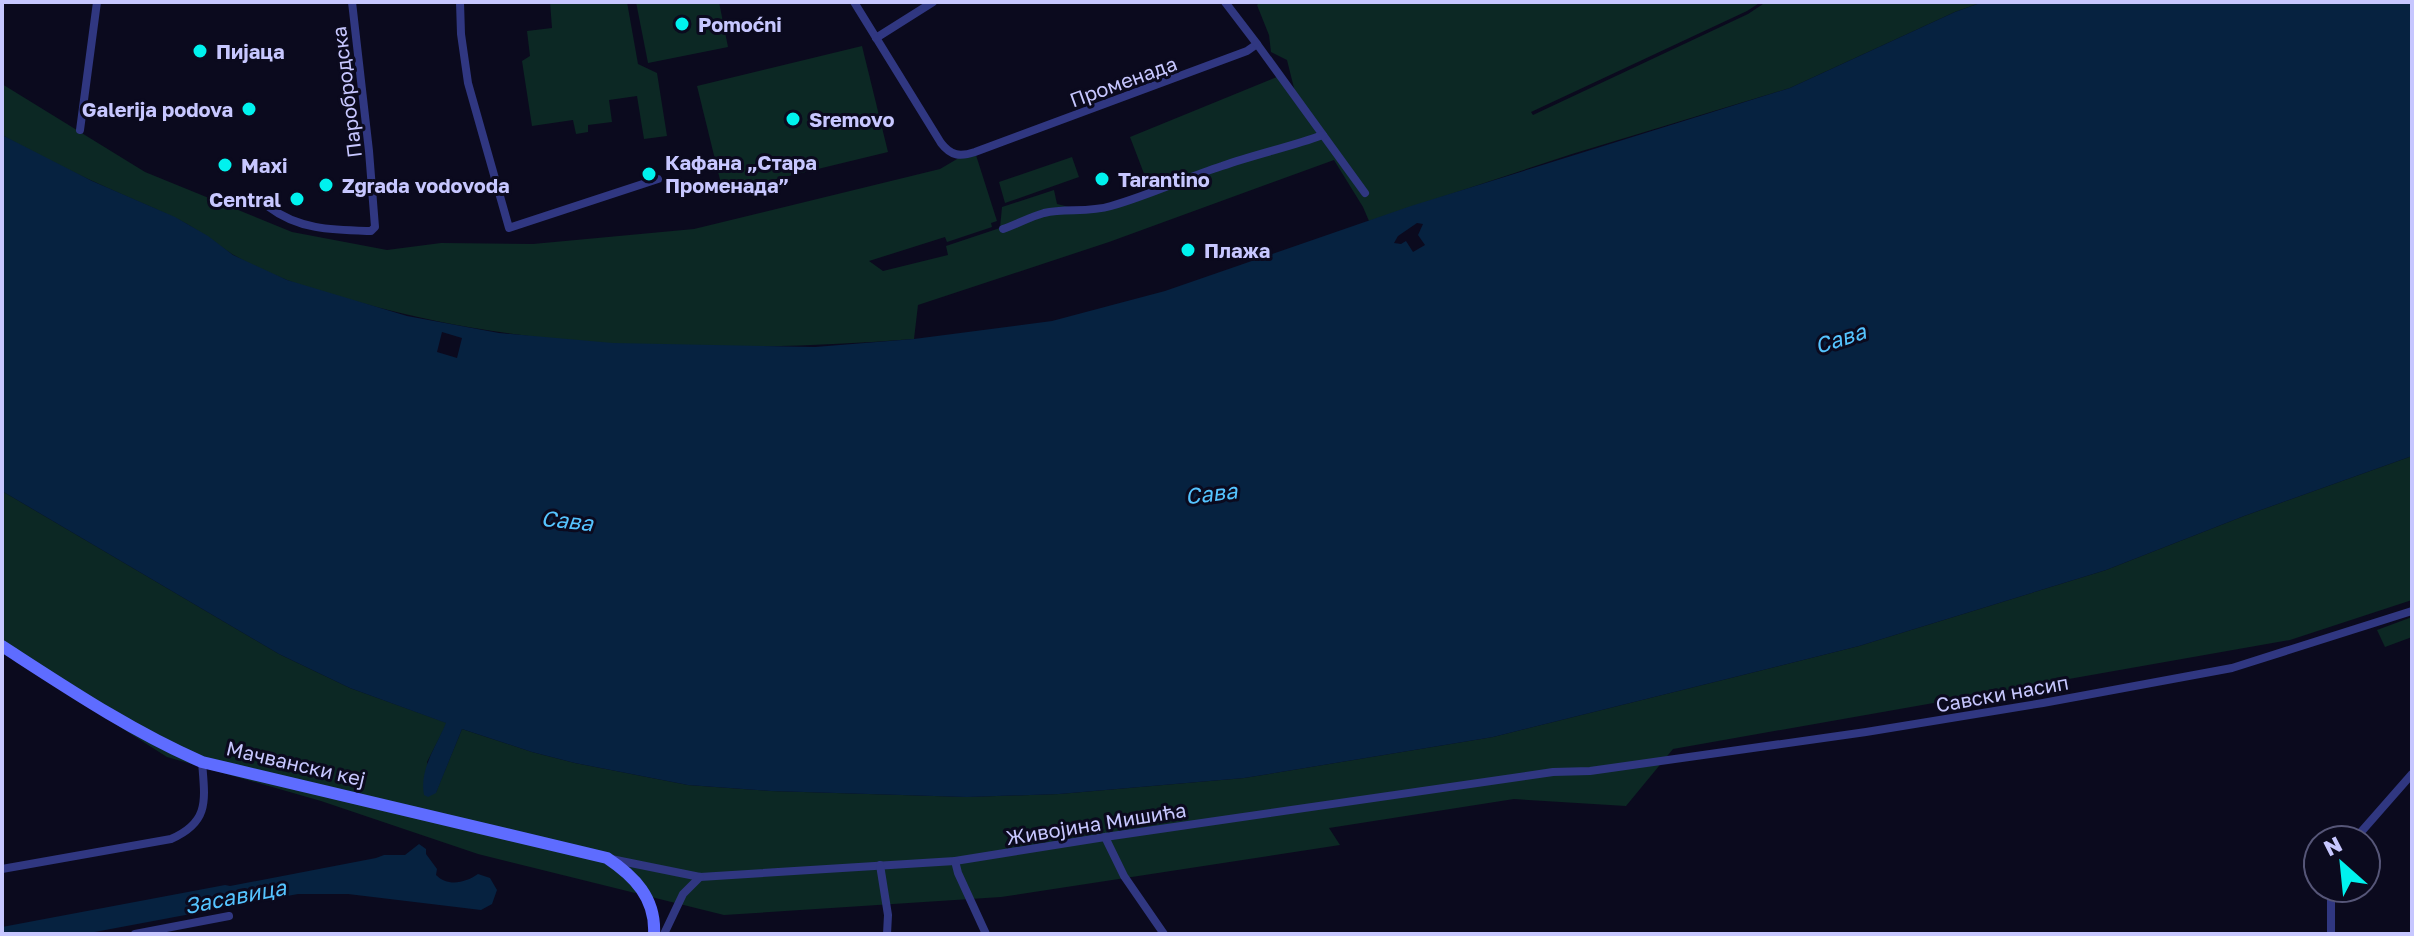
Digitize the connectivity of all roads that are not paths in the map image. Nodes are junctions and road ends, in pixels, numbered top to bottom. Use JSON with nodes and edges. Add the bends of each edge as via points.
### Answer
{"nodes":[{"id":1,"x":97,"y":2,"type":"edge"},
{"id":2,"x":352,"y":2,"type":"edge"},
{"id":3,"x":460,"y":2,"type":"edge"},
{"id":4,"x":854,"y":2,"type":"edge"},
{"id":5,"x":933,"y":2,"type":"edge"},
{"id":6,"x":1238,"y":2,"type":"edge"},
{"id":7,"x":1226,"y":5,"type":"edge"},
{"id":8,"x":876,"y":38,"type":"junction"},
{"id":9,"x":1257,"y":44,"type":"junction"},
{"id":10,"x":80,"y":130,"type":"dead end"},
{"id":11,"x":1323,"y":135,"type":"junction"},
{"id":12,"x":658,"y":179,"type":"dead end"},
{"id":13,"x":1365,"y":193,"type":"dead end"},
{"id":14,"x":269,"y":207,"type":"dead end"},
{"id":15,"x":1003,"y":229,"type":"dead end"},
{"id":16,"x":2412,"y":611,"type":"edge"},
{"id":17,"x":2,"y":646,"type":"edge"},
{"id":18,"x":202,"y":762,"type":"junction"},
{"id":19,"x":1590,"y":771,"type":"joint"},
{"id":20,"x":2412,"y":774,"type":"edge"},
{"id":21,"x":2368,"y":824,"type":"edge"},
{"id":22,"x":1105,"y":837,"type":"junction"},
{"id":23,"x":607,"y":858,"type":"junction"},
{"id":24,"x":955,"y":861,"type":"junction"},
{"id":25,"x":880,"y":865,"type":"junction"},
{"id":26,"x":2,"y":869,"type":"edge"},
{"id":27,"x":700,"y":877,"type":"junction"},
{"id":28,"x":2331,"y":904,"type":"edge"},
{"id":29,"x":229,"y":916,"type":"dead end"},
{"id":30,"x":135,"y":934,"type":"edge"},
{"id":31,"x":654,"y":934,"type":"edge"},
{"id":32,"x":664,"y":934,"type":"edge"},
{"id":33,"x":887,"y":934,"type":"edge"},
{"id":34,"x":986,"y":934,"type":"edge"},
{"id":35,"x":1164,"y":934,"type":"edge"},
{"id":36,"x":2331,"y":934,"type":"edge"}],
"edges":[{"from":1,"to":10,"type":"street"},
{"from":2,"to":14,"type":"street","name":"Паробродска","via":[[376,226],[371,231],[327,230],[286,220]]},
{"from":3,"to":12,"type":"street","via":[[468,83],[509,228]]},
{"from":4,"to":8,"type":"street"},
{"from":5,"to":8,"type":"street"},
{"from":6,"to":7,"type":"street"},
{"from":7,"to":9,"type":"street"},
{"from":8,"to":9,"type":"street","name":"Променада","via":[[941,143],[954,155],[975,152],[1221,62]]},
{"from":9,"to":11,"type":"street"},
{"from":11,"to":13,"type":"street"},
{"from":11,"to":15,"type":"street","via":[[1108,207],[1043,214]]},
{"from":16,"to":19,"type":"street","name":"Савски насип","via":[[2232,668],[1866,732]]},
{"from":17,"to":18,"type":"street","name":"Мачвански кеј","via":[[106,712]]},
{"from":18,"to":23,"type":"street","name":"Мачвански кеј"},
{"from":18,"to":26,"type":"street","via":[[204,799],[198,821],[187,832]]},
{"from":19,"to":22,"type":"street","name":"Живојина Мишића"},
{"from":20,"to":21,"type":"street"},
{"from":22,"to":24,"type":"street","name":"Живојина Мишића"},
{"from":22,"to":35,"type":"street","via":[[1124,876]]},
{"from":23,"to":27,"type":"street","name":"Живојина Мишића"},
{"from":23,"to":31,"type":"street","via":[[643,891]]},
{"from":24,"to":25,"type":"street","name":"Живојина Мишића"},
{"from":24,"to":34,"type":"street"},
{"from":25,"to":27,"type":"street","name":"Живојина Мишића"},
{"from":25,"to":33,"type":"street"},
{"from":27,"to":32,"type":"street","via":[[683,894]]},
{"from":28,"to":36,"type":"street"},
{"from":29,"to":30,"type":"street"}]}
